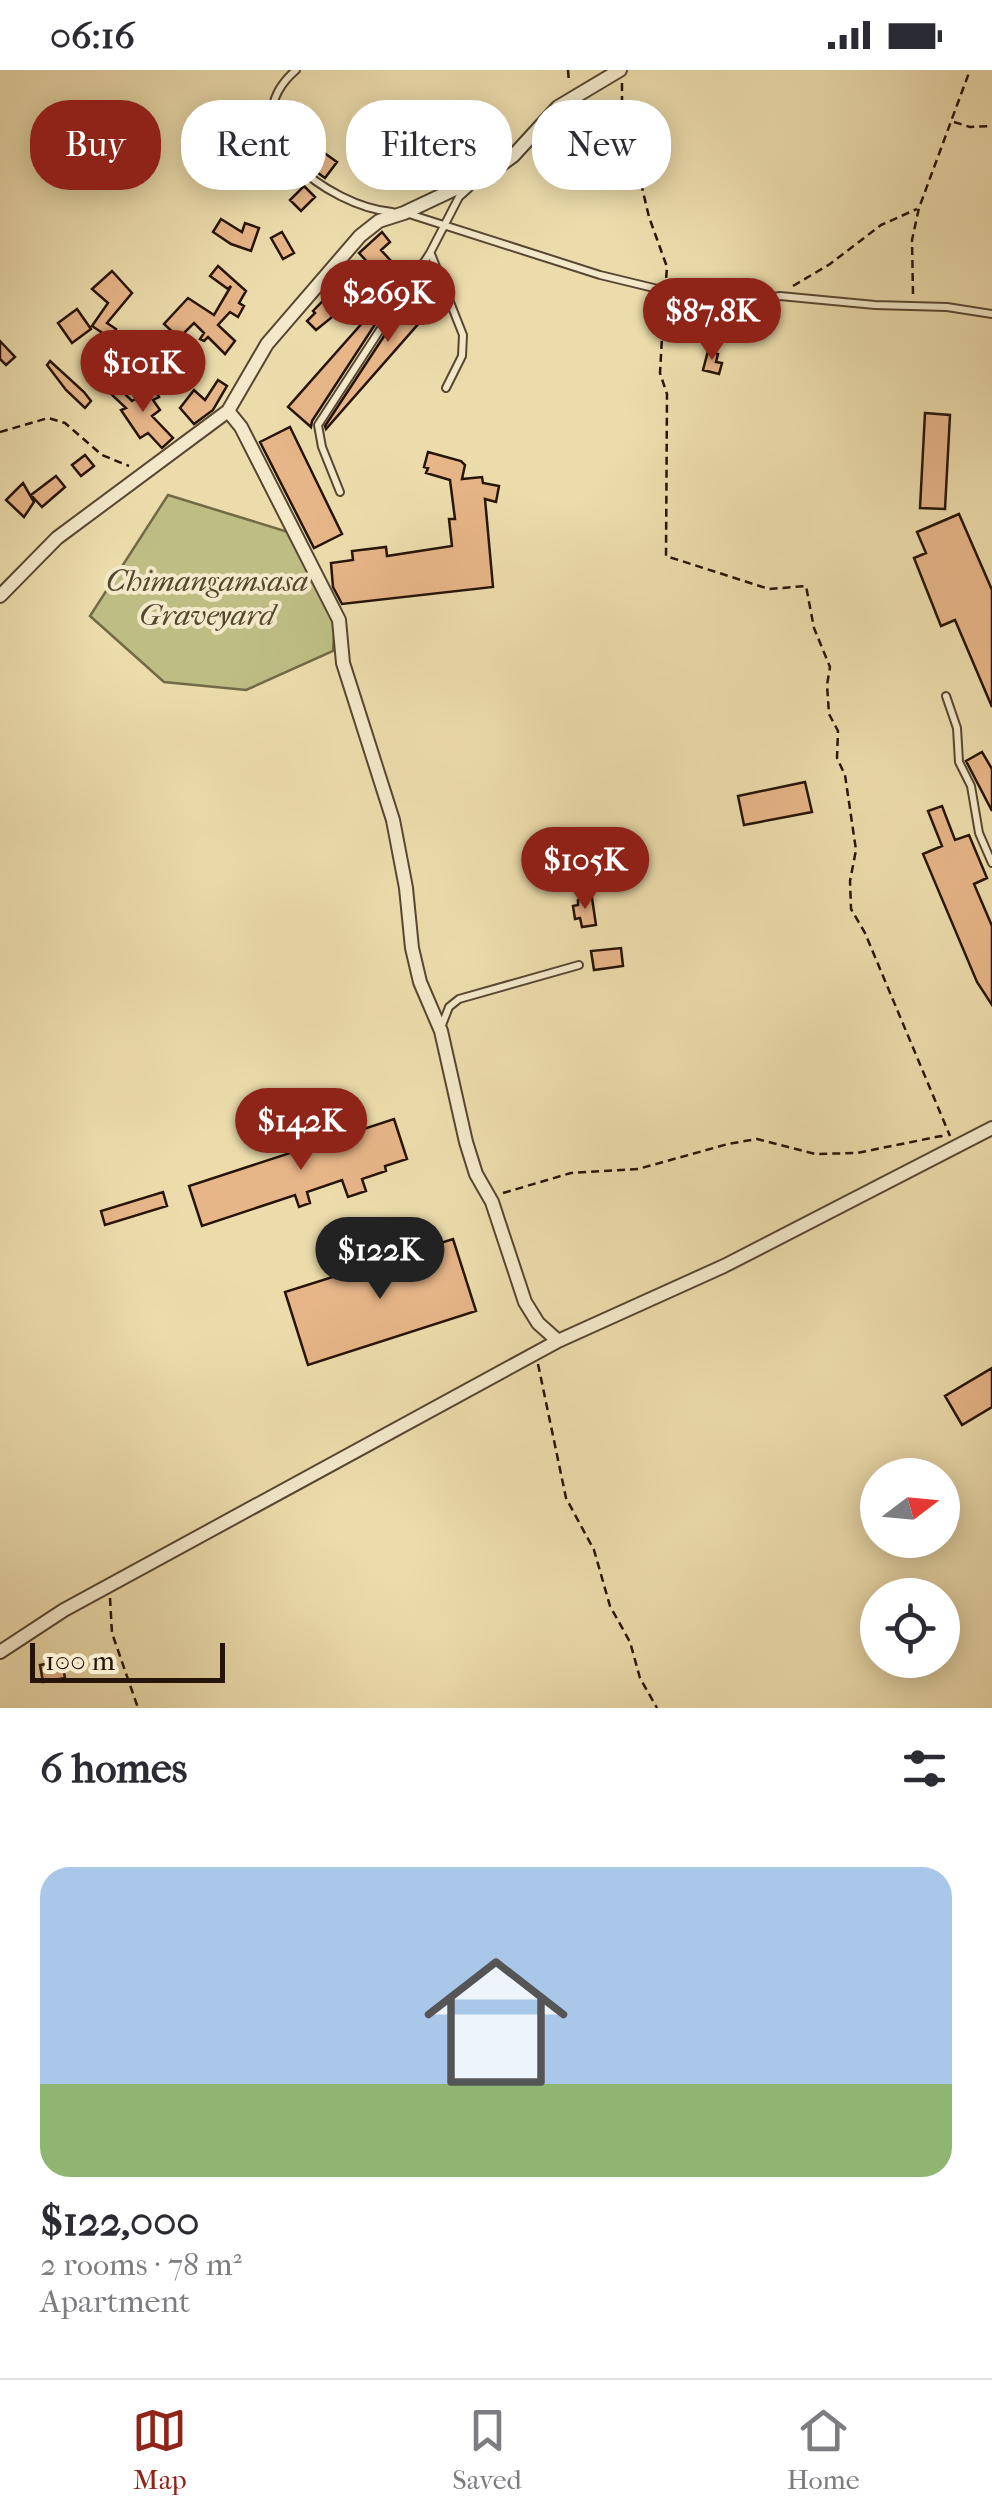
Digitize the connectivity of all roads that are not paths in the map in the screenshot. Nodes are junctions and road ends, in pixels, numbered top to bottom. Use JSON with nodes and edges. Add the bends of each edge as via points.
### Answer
{"nodes":[{"id":1,"x":296,"y":70,"type":"edge"},
{"id":2,"x":622,"y":70,"type":"edge"},
{"id":3,"x":512,"y":156,"type":"edge"},
{"id":4,"x":456,"y":190,"type":"edge"},
{"id":5,"x":466,"y":190,"type":"edge"},
{"id":6,"x":404,"y":214,"type":"junction"},
{"id":7,"x":442,"y":226,"type":"junction"},
{"id":8,"x":430,"y":253,"type":"junction"},
{"id":9,"x":992,"y":314,"type":"edge"},
{"id":10,"x":446,"y":388,"type":"dead end"},
{"id":11,"x":228,"y":411,"type":"junction"},
{"id":12,"x":340,"y":492,"type":"dead end"},
{"id":13,"x":0,"y":596,"type":"edge"},
{"id":14,"x":946,"y":696,"type":"dead end"},
{"id":15,"x":992,"y":863,"type":"edge"},
{"id":16,"x":579,"y":965,"type":"dead end"},
{"id":17,"x":441,"y":1031,"type":"junction"},
{"id":18,"x":992,"y":1128,"type":"edge"},
{"id":19,"x":558,"y":1341,"type":"junction"},
{"id":20,"x":0,"y":1652,"type":"edge"}],
"edges":[{"from":1,"to":6,"type":"lane","via":[[274,102],[276,138],[290,158],[344,200]]},
{"from":2,"to":3,"type":"street","via":[[558,107]]},
{"from":4,"to":6,"type":"street"},
{"from":5,"to":7,"type":"lane"},
{"from":6,"to":7,"type":"lane"},
{"from":6,"to":11,"type":"street","via":[[379,221],[330,268],[267,344]]},
{"from":7,"to":8,"type":"lane"},
{"from":7,"to":9,"type":"lane","via":[[665,292],[736,302],[780,296]]},
{"from":8,"to":10,"type":"lane","via":[[463,335],[462,356]]},
{"from":8,"to":12,"type":"lane","via":[[318,425]]},
{"from":11,"to":13,"type":"street","via":[[57,538]]},
{"from":11,"to":17,"type":"street","via":[[339,620],[344,663],[393,820],[416,965]]},
{"from":14,"to":15,"type":"lane"},
{"from":16,"to":17,"type":"lane","via":[[459,998]]},
{"from":17,"to":19,"type":"street","via":[[466,1142],[525,1302]]},
{"from":18,"to":19,"type":"street","via":[[724,1266]]},
{"from":19,"to":20,"type":"street","via":[[107,1586]]}]}
